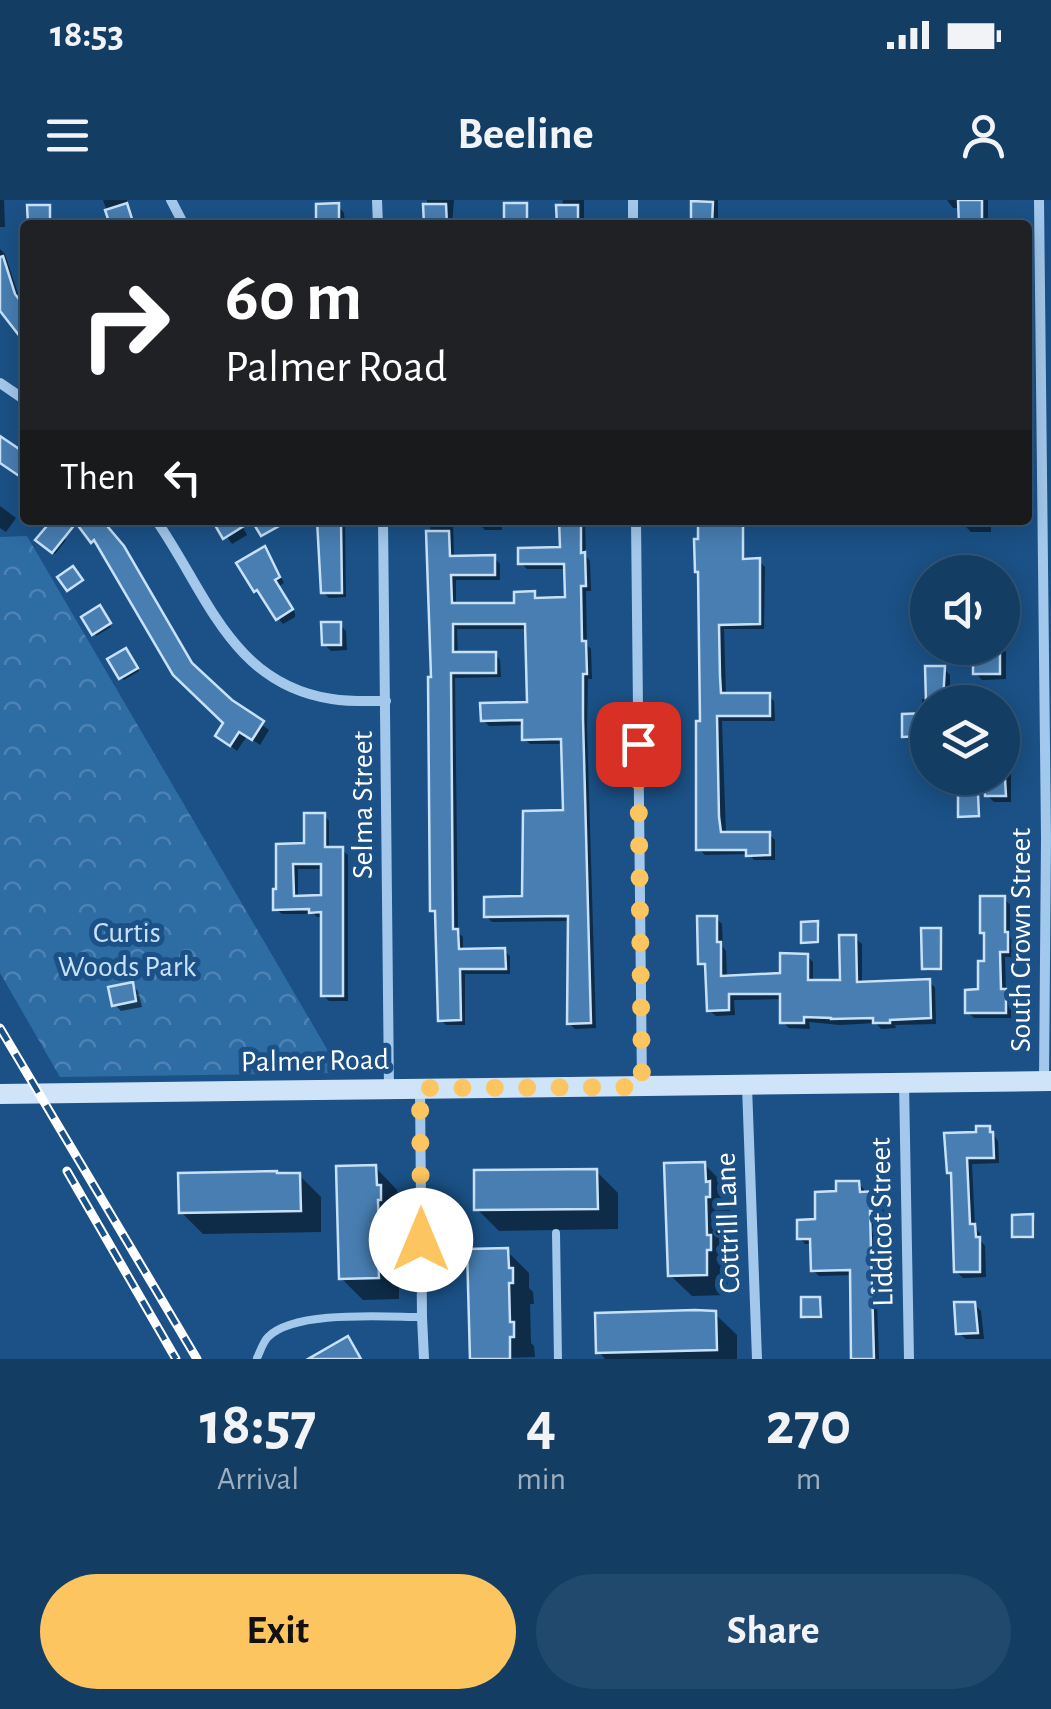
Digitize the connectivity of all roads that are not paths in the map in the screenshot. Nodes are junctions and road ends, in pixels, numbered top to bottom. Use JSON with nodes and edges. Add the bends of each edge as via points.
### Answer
{"nodes":[{"id":1,"x":1039,"y":200,"type":"edge"},
{"id":2,"x":1045,"y":230,"type":"edge"},
{"id":3,"x":159,"y":525,"type":"edge"},
{"id":4,"x":383,"y":525,"type":"edge"},
{"id":5,"x":636,"y":525,"type":"edge"},
{"id":6,"x":386,"y":701,"type":"junction"},
{"id":7,"x":1048,"y":1081,"type":"edge"},
{"id":8,"x":904,"y":1084,"type":"junction"},
{"id":9,"x":747,"y":1086,"type":"junction"},
{"id":10,"x":642,"y":1087,"type":"junction"},
{"id":11,"x":420,"y":1088,"type":"junction"},
{"id":12,"x":389,"y":1089,"type":"junction"},
{"id":13,"x":0,"y":1094,"type":"edge"},
{"id":14,"x":556,"y":1232,"type":"dead end"},
{"id":15,"x":422,"y":1317,"type":"junction"},
{"id":16,"x":257,"y":1358,"type":"edge"},
{"id":17,"x":424,"y":1359,"type":"edge"},
{"id":18,"x":558,"y":1359,"type":"edge"},
{"id":19,"x":757,"y":1359,"type":"edge"},
{"id":20,"x":908,"y":1359,"type":"edge"}],
"edges":[{"from":1,"to":2,"type":"street","name":"South Crown Street"},
{"from":2,"to":7,"type":"street","name":"South Crown Street"},
{"from":3,"to":6,"type":"street","via":[[221,628],[253,663],[312,694]]},
{"from":4,"to":6,"type":"street","name":"Selma Street"},
{"from":5,"to":10,"type":"street"},
{"from":6,"to":12,"type":"street","name":"Selma Street"},
{"from":7,"to":8,"type":"street","name":"Palmer Road"},
{"from":8,"to":9,"type":"street","name":"Palmer Road"},
{"from":8,"to":20,"type":"street","name":"Liddicot Street"},
{"from":9,"to":10,"type":"street","name":"Palmer Road"},
{"from":9,"to":19,"type":"street","name":"Cottrill Lane"},
{"from":10,"to":11,"type":"street","name":"Palmer Road"},
{"from":11,"to":12,"type":"street","name":"Palmer Road"},
{"from":11,"to":15,"type":"street"},
{"from":12,"to":13,"type":"street","name":"Palmer Road"},
{"from":14,"to":18,"type":"lane"},
{"from":15,"to":16,"type":"lane","via":[[300,1321],[268,1337]]},
{"from":15,"to":17,"type":"street"}]}
